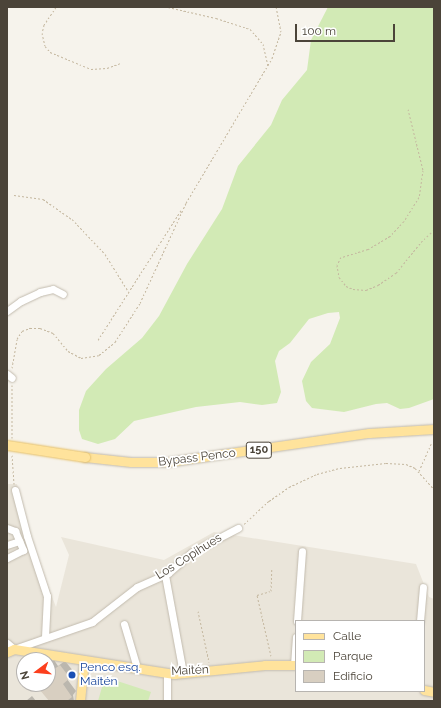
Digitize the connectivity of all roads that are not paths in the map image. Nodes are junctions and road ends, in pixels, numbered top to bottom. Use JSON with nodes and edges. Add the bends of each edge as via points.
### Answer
{"nodes":[{"id":1,"x":64,"y":294,"type":"dead end"},
{"id":2,"x":7,"y":311,"type":"edge"},
{"id":3,"x":434,"y":429,"type":"edge"},
{"id":4,"x":10,"y":446,"type":"edge"},
{"id":5,"x":15,"y":490,"type":"road end"},
{"id":6,"x":7,"y":528,"type":"edge"},
{"id":7,"x":238,"y":528,"type":"road end"},
{"id":8,"x":19,"y":541,"type":"junction"},
{"id":9,"x":7,"y":545,"type":"edge"},
{"id":10,"x":302,"y":552,"type":"dead end"},
{"id":11,"x":7,"y":558,"type":"edge"},
{"id":12,"x":165,"y":575,"type":"junction"},
{"id":13,"x":423,"y":587,"type":"dead end"},
{"id":14,"x":297,"y":620,"type":"edge"},
{"id":15,"x":420,"y":620,"type":"edge"},
{"id":16,"x":124,"y":624,"type":"dead end"},
{"id":17,"x":45,"y":637,"type":"junction"},
{"id":18,"x":9,"y":649,"type":"edge"},
{"id":19,"x":84,"y":660,"type":"junction"},
{"id":20,"x":295,"y":665,"type":"edge"},
{"id":21,"x":137,"y":668,"type":"junction"},
{"id":22,"x":166,"y":673,"type":"junction"},
{"id":23,"x":184,"y":673,"type":"junction"},
{"id":24,"x":80,"y":701,"type":"edge"},
{"id":25,"x":167,"y":701,"type":"edge"}],
"edges":[{"from":1,"to":2,"type":"street","via":[[53,289],[40,292]]},
{"from":3,"to":4,"type":"main road","name":"Bypass Penco","number":"150","bridge":true,"via":[[369,433],[167,462],[131,462]]},
{"from":5,"to":17,"type":"street","via":[[47,596]]},
{"from":6,"to":8,"type":"street","via":[[15,530]]},
{"from":7,"to":12,"type":"street","name":"Los Copihues","via":[[192,552]]},
{"from":8,"to":9,"type":"street"},
{"from":8,"to":11,"type":"street","via":[[22,553]]},
{"from":10,"to":14,"type":"street"},
{"from":12,"to":17,"type":"street","name":"Los Copihues","via":[[137,587],[97,619]]},
{"from":12,"to":23,"type":"street"},
{"from":13,"to":15,"type":"street"},
{"from":16,"to":21,"type":"street"},
{"from":17,"to":18,"type":"street","name":"Los Copihues"},
{"from":18,"to":19,"type":"main road","name":"Maitén"},
{"from":19,"to":21,"type":"main road","name":"Maitén"},
{"from":19,"to":24,"type":"main road"},
{"from":20,"to":23,"type":"main road","name":"Maitén","via":[[274,664]]},
{"from":21,"to":22,"type":"main road","name":"Maitén"},
{"from":22,"to":23,"type":"main road","name":"Maitén"},
{"from":22,"to":25,"type":"street"}]}
